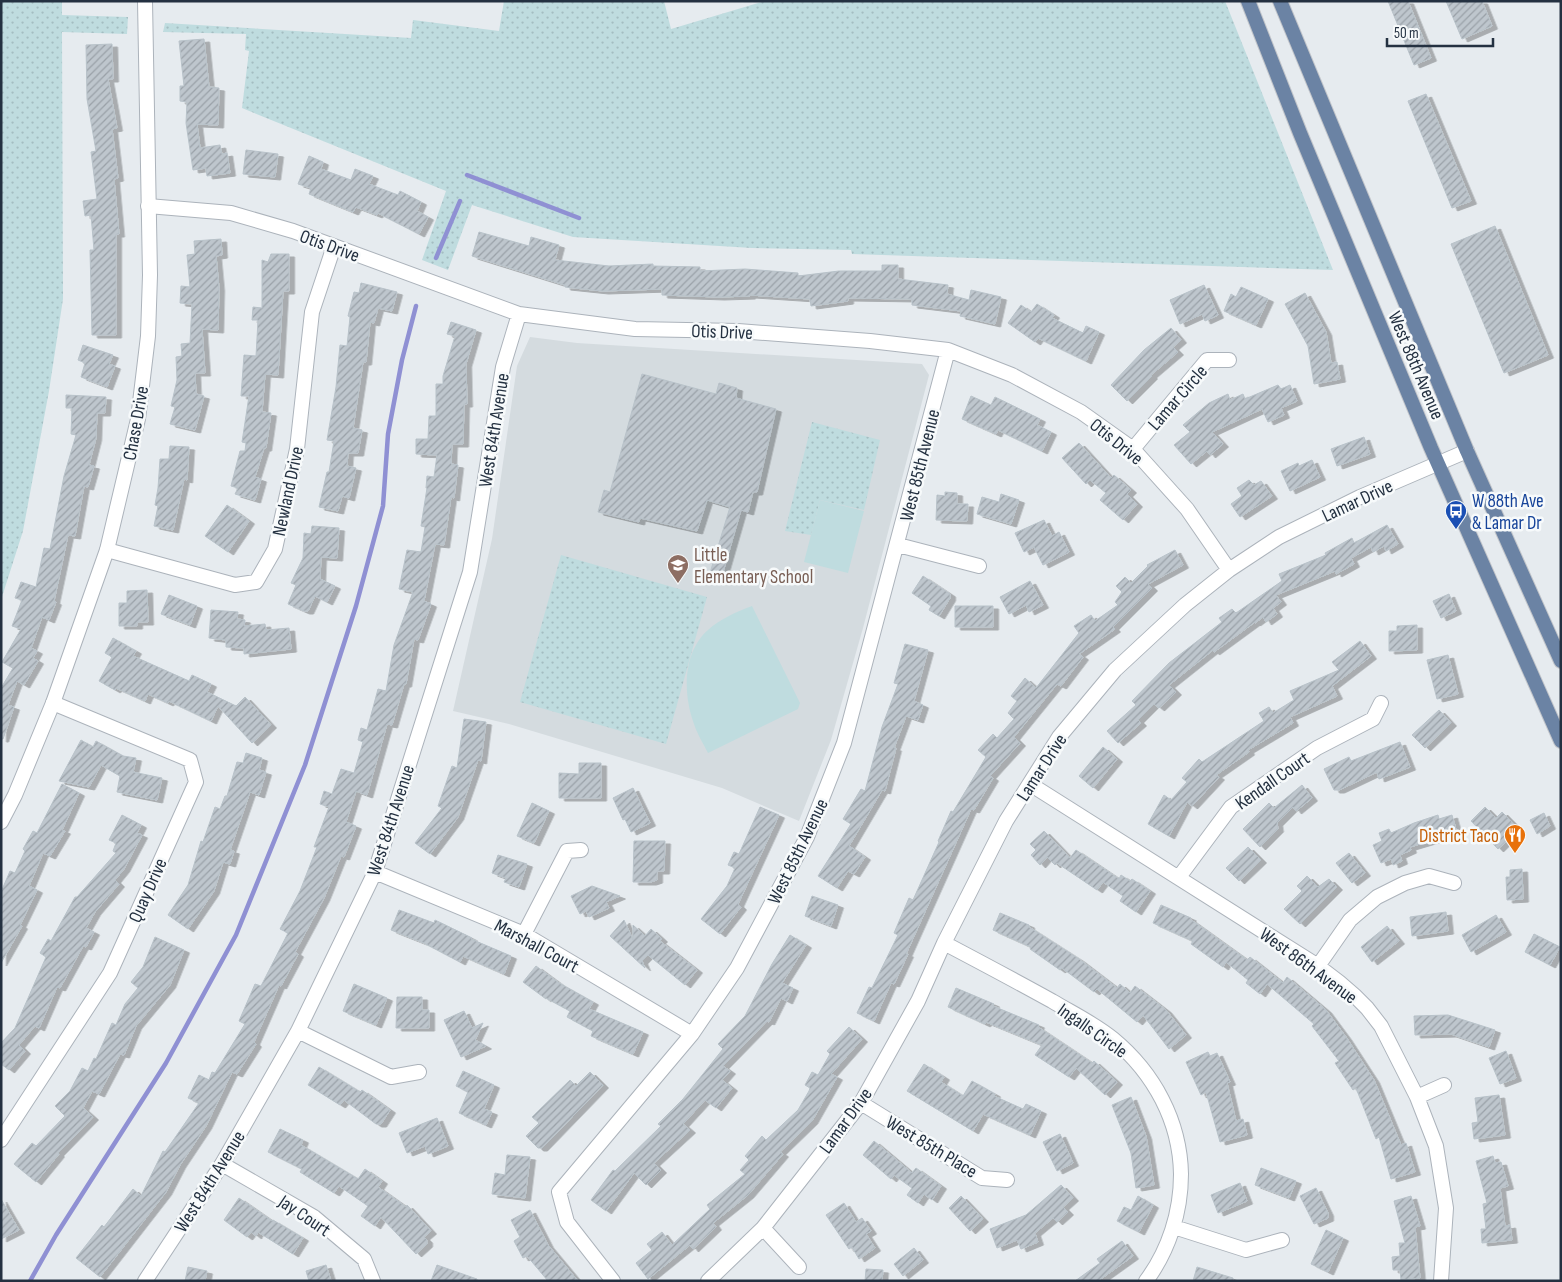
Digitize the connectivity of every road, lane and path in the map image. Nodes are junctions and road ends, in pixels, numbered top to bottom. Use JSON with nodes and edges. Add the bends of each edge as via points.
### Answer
{"nodes":[{"id":1,"x":145,"y":1,"type":"edge"},
{"id":2,"x":1248,"y":1,"type":"edge"},
{"id":3,"x":1280,"y":1,"type":"edge"},
{"id":4,"x":148,"y":206,"type":"junction"},
{"id":5,"x":334,"y":246,"type":"junction"},
{"id":6,"x":519,"y":314,"type":"junction"},
{"id":7,"x":948,"y":350,"type":"junction"},
{"id":8,"x":1229,"y":360,"type":"dead end"},
{"id":9,"x":1133,"y":449,"type":"junction"},
{"id":10,"x":1467,"y":451,"type":"junction"},
{"id":11,"x":1438,"y":463,"type":"junction"},
{"id":12,"x":898,"y":545,"type":"junction"},
{"id":13,"x":107,"y":550,"type":"junction"},
{"id":14,"x":979,"y":566,"type":"dead end"},
{"id":15,"x":1229,"y":570,"type":"junction"},
{"id":16,"x":1561,"y":661,"type":"edge"},
{"id":17,"x":53,"y":703,"type":"junction"},
{"id":18,"x":1381,"y":703,"type":"dead end"},
{"id":19,"x":1561,"y":741,"type":"edge"},
{"id":20,"x":1030,"y":784,"type":"junction"},
{"id":21,"x":1,"y":822,"type":"edge"},
{"id":22,"x":581,"y":850,"type":"dead end"},
{"id":23,"x":375,"y":872,"type":"junction"},
{"id":24,"x":1178,"y":877,"type":"junction"},
{"id":25,"x":1454,"y":883,"type":"dead end"},
{"id":26,"x":524,"y":934,"type":"junction"},
{"id":27,"x":944,"y":943,"type":"junction"},
{"id":28,"x":1318,"y":966,"type":"junction"},
{"id":29,"x":298,"y":1032,"type":"junction"},
{"id":30,"x":692,"y":1034,"type":"junction"},
{"id":31,"x":419,"y":1072,"type":"dead end"},
{"id":32,"x":1444,"y":1085,"type":"dead end"},
{"id":33,"x":1417,"y":1097,"type":"junction"},
{"id":34,"x":861,"y":1103,"type":"junction"},
{"id":35,"x":1,"y":1140,"type":"edge"},
{"id":36,"x":222,"y":1164,"type":"junction"},
{"id":37,"x":1006,"y":1180,"type":"dead end"},
{"id":38,"x":1174,"y":1227,"type":"junction"},
{"id":39,"x":763,"y":1228,"type":"junction"},
{"id":40,"x":1282,"y":1240,"type":"dead end"},
{"id":41,"x":799,"y":1267,"type":"dead end"},
{"id":42,"x":145,"y":1281,"type":"edge"},
{"id":43,"x":373,"y":1281,"type":"edge"},
{"id":44,"x":613,"y":1281,"type":"edge"},
{"id":45,"x":708,"y":1281,"type":"edge"},
{"id":46,"x":1146,"y":1281,"type":"edge"},
{"id":47,"x":1441,"y":1281,"type":"edge"}],
"edges":[{"from":1,"to":4,"type":"street","name":"Chase Drive"},
{"from":2,"to":11,"type":"main road","name":"West 88th Avenue"},
{"from":3,"to":10,"type":"main road","name":"West 88th Avenue"},
{"from":4,"to":5,"type":"street","name":"Otis Drive","via":[[232,213]]},
{"from":4,"to":13,"type":"street","name":"Chase Drive","via":[[150,275],[144,372],[138,419]]},
{"from":5,"to":6,"type":"street","name":"Otis Drive"},
{"from":5,"to":13,"type":"street","name":"Newland Drive","via":[[312,312],[297,449],[275,549],[256,582],[235,585]]},
{"from":6,"to":7,"type":"street","name":"Otis Drive","via":[[635,328],[738,331]]},
{"from":6,"to":23,"type":"street","name":"West 84th Avenue","via":[[503,367],[470,572]]},
{"from":7,"to":9,"type":"street","name":"Otis Drive","via":[[1012,375],[1056,398]]},
{"from":7,"to":12,"type":"street","name":"West 85th Avenue"},
{"from":8,"to":9,"type":"street","name":"Lamar Circle","via":[[1207,360]]},
{"from":9,"to":15,"type":"street","name":"Otis Drive","via":[[1187,509]]},
{"from":10,"to":11,"type":"street","name":"Lamar Drive"},
{"from":10,"to":16,"type":"main road","name":"West 88th Avenue"},
{"from":11,"to":15,"type":"street","name":"Lamar Drive","via":[[1279,537]]},
{"from":11,"to":19,"type":"main road","name":"West 88th Avenue"},
{"from":12,"to":14,"type":"street"},
{"from":12,"to":30,"type":"street","name":"West 85th Avenue","via":[[844,743],[807,837],[737,968]]},
{"from":13,"to":17,"type":"street","name":"Chase Drive"},
{"from":15,"to":20,"type":"street","name":"Lamar Drive","via":[[1185,605],[1115,670],[1059,737]]},
{"from":17,"to":21,"type":"street","name":"Chase Drive"},
{"from":17,"to":35,"type":"street","name":"Quay Drive","via":[[190,760],[196,782],[110,973]]},
{"from":18,"to":24,"type":"street","name":"Kendall Court","via":[[1373,719],[1317,748],[1231,807]]},
{"from":20,"to":24,"type":"street","name":"West 86th Avenue"},
{"from":20,"to":27,"type":"street","name":"Lamar Drive","via":[[1006,821]]},
{"from":22,"to":26,"type":"street","via":[[567,851]]},
{"from":23,"to":26,"type":"street","name":"Marshall Court"},
{"from":23,"to":29,"type":"street","name":"West 84th Avenue"},
{"from":24,"to":28,"type":"street","name":"West 86th Avenue"},
{"from":25,"to":28,"type":"street","via":[[1430,876],[1405,883],[1377,897],[1350,920]]},
{"from":26,"to":30,"type":"street","name":"Marshall Court"},
{"from":27,"to":34,"type":"street","name":"Lamar Drive","via":[[918,1000]]},
{"from":27,"to":38,"type":"street","name":"Ingalls Circle","via":[[1017,981],[1104,1033],[1141,1067],[1167,1108],[1178,1142],[1180,1196]]},
{"from":28,"to":33,"type":"street","name":"West 86th Avenue","via":[[1354,995],[1381,1026]]},
{"from":29,"to":31,"type":"street","via":[[391,1077]]},
{"from":29,"to":36,"type":"street","name":"West 84th Avenue"},
{"from":30,"to":44,"type":"street","name":"West 85th Avenue","via":[[559,1192],[567,1222]]},
{"from":32,"to":33,"type":"street"},
{"from":33,"to":47,"type":"street","name":"West 86th Avenue","via":[[1436,1146],[1446,1208]]},
{"from":34,"to":37,"type":"street","name":"West 85th Place","via":[[982,1178]]},
{"from":34,"to":39,"type":"street","name":"Lamar Drive"},
{"from":36,"to":42,"type":"street","name":"West 84th Avenue"},
{"from":36,"to":43,"type":"street","name":"Jay Court","via":[[314,1218],[364,1259]]},
{"from":38,"to":40,"type":"street","via":[[1246,1250]]},
{"from":38,"to":46,"type":"street","name":"Ingalls Circle","via":[[1164,1253]]},
{"from":39,"to":41,"type":"street"},
{"from":39,"to":45,"type":"street","name":"Lamar Drive"}]}
